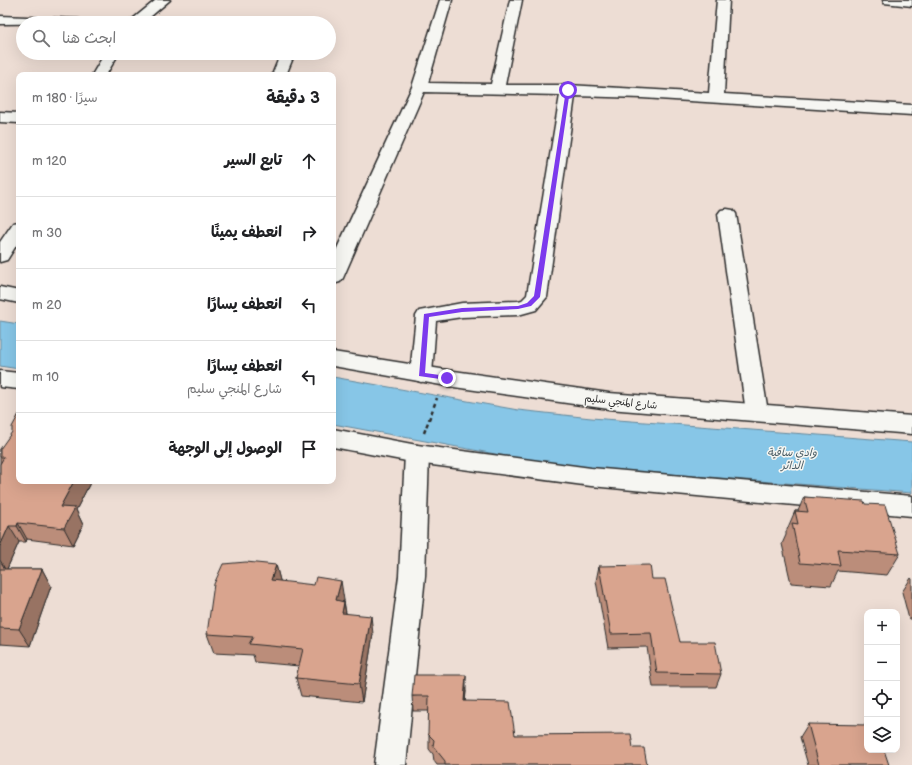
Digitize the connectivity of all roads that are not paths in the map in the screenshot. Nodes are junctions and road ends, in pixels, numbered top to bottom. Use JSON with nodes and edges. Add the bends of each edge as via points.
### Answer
{"nodes":[{"id":1,"x":164,"y":0,"type":"edge"},
{"id":2,"x":446,"y":0,"type":"edge"},
{"id":3,"x":516,"y":0,"type":"edge"},
{"id":4,"x":723,"y":0,"type":"edge"},
{"id":5,"x":889,"y":0,"type":"edge"},
{"id":6,"x":912,"y":2,"type":"edge"},
{"id":7,"x":144,"y":16,"type":"edge"},
{"id":8,"x":0,"y":20,"type":"edge"},
{"id":9,"x":16,"y":21,"type":"edge"},
{"id":10,"x":108,"y":60,"type":"edge"},
{"id":11,"x":285,"y":60,"type":"edge"},
{"id":12,"x":101,"y":72,"type":"edge"},
{"id":13,"x":280,"y":72,"type":"edge"},
{"id":14,"x":418,"y":87,"type":"junction"},
{"id":15,"x":497,"y":89,"type":"junction"},
{"id":16,"x":568,"y":90,"type":"junction"},
{"id":17,"x":716,"y":98,"type":"junction"},
{"id":18,"x":912,"y":110,"type":"edge"},
{"id":19,"x":0,"y":117,"type":"edge"},
{"id":20,"x":16,"y":118,"type":"edge"},
{"id":21,"x":727,"y":214,"type":"dead end"},
{"id":22,"x":16,"y":232,"type":"edge"},
{"id":23,"x":0,"y":256,"type":"edge"},
{"id":24,"x":336,"y":271,"type":"edge"},
{"id":25,"x":0,"y":293,"type":"edge"},
{"id":26,"x":16,"y":296,"type":"edge"},
{"id":27,"x":336,"y":360,"type":"edge"},
{"id":28,"x":421,"y":374,"type":"junction"},
{"id":29,"x":0,"y":379,"type":"edge"},
{"id":30,"x":16,"y":381,"type":"edge"},
{"id":31,"x":757,"y":412,"type":"junction"},
{"id":32,"x":912,"y":425,"type":"edge"},
{"id":33,"x":336,"y":438,"type":"edge"},
{"id":34,"x":420,"y":445,"type":"junction"},
{"id":35,"x":912,"y":506,"type":"edge"},
{"id":36,"x":390,"y":765,"type":"edge"}],
"edges":[{"from":1,"to":7,"type":"street"},
{"from":2,"to":14,"type":"street"},
{"from":3,"to":15,"type":"street"},
{"from":4,"to":17,"type":"street"},
{"from":5,"to":6,"type":"street"},
{"from":8,"to":9,"type":"street"},
{"from":10,"to":12,"type":"street"},
{"from":11,"to":13,"type":"street"},
{"from":14,"to":15,"type":"street"},
{"from":14,"to":24,"type":"street"},
{"from":15,"to":16,"type":"street"},
{"from":16,"to":17,"type":"street"},
{"from":16,"to":28,"type":"street","via":[[537,297],[529,305],[518,308],[462,310],[426,316]]},
{"from":17,"to":18,"type":"street"},
{"from":19,"to":20,"type":"street"},
{"from":21,"to":31,"type":"street"},
{"from":22,"to":23,"type":"street"},
{"from":25,"to":26,"type":"street"},
{"from":27,"to":28,"type":"street","name":"شارع المنجي سليم"},
{"from":28,"to":31,"type":"street","name":"شارع المنجي سليم","via":[[609,401]]},
{"from":29,"to":30,"type":"street"},
{"from":31,"to":32,"type":"street","name":"شارع المنجي سليم"},
{"from":33,"to":34,"type":"street"},
{"from":34,"to":35,"type":"street","via":[[590,477]]},
{"from":34,"to":36,"type":"street","via":[[412,576]]}]}
